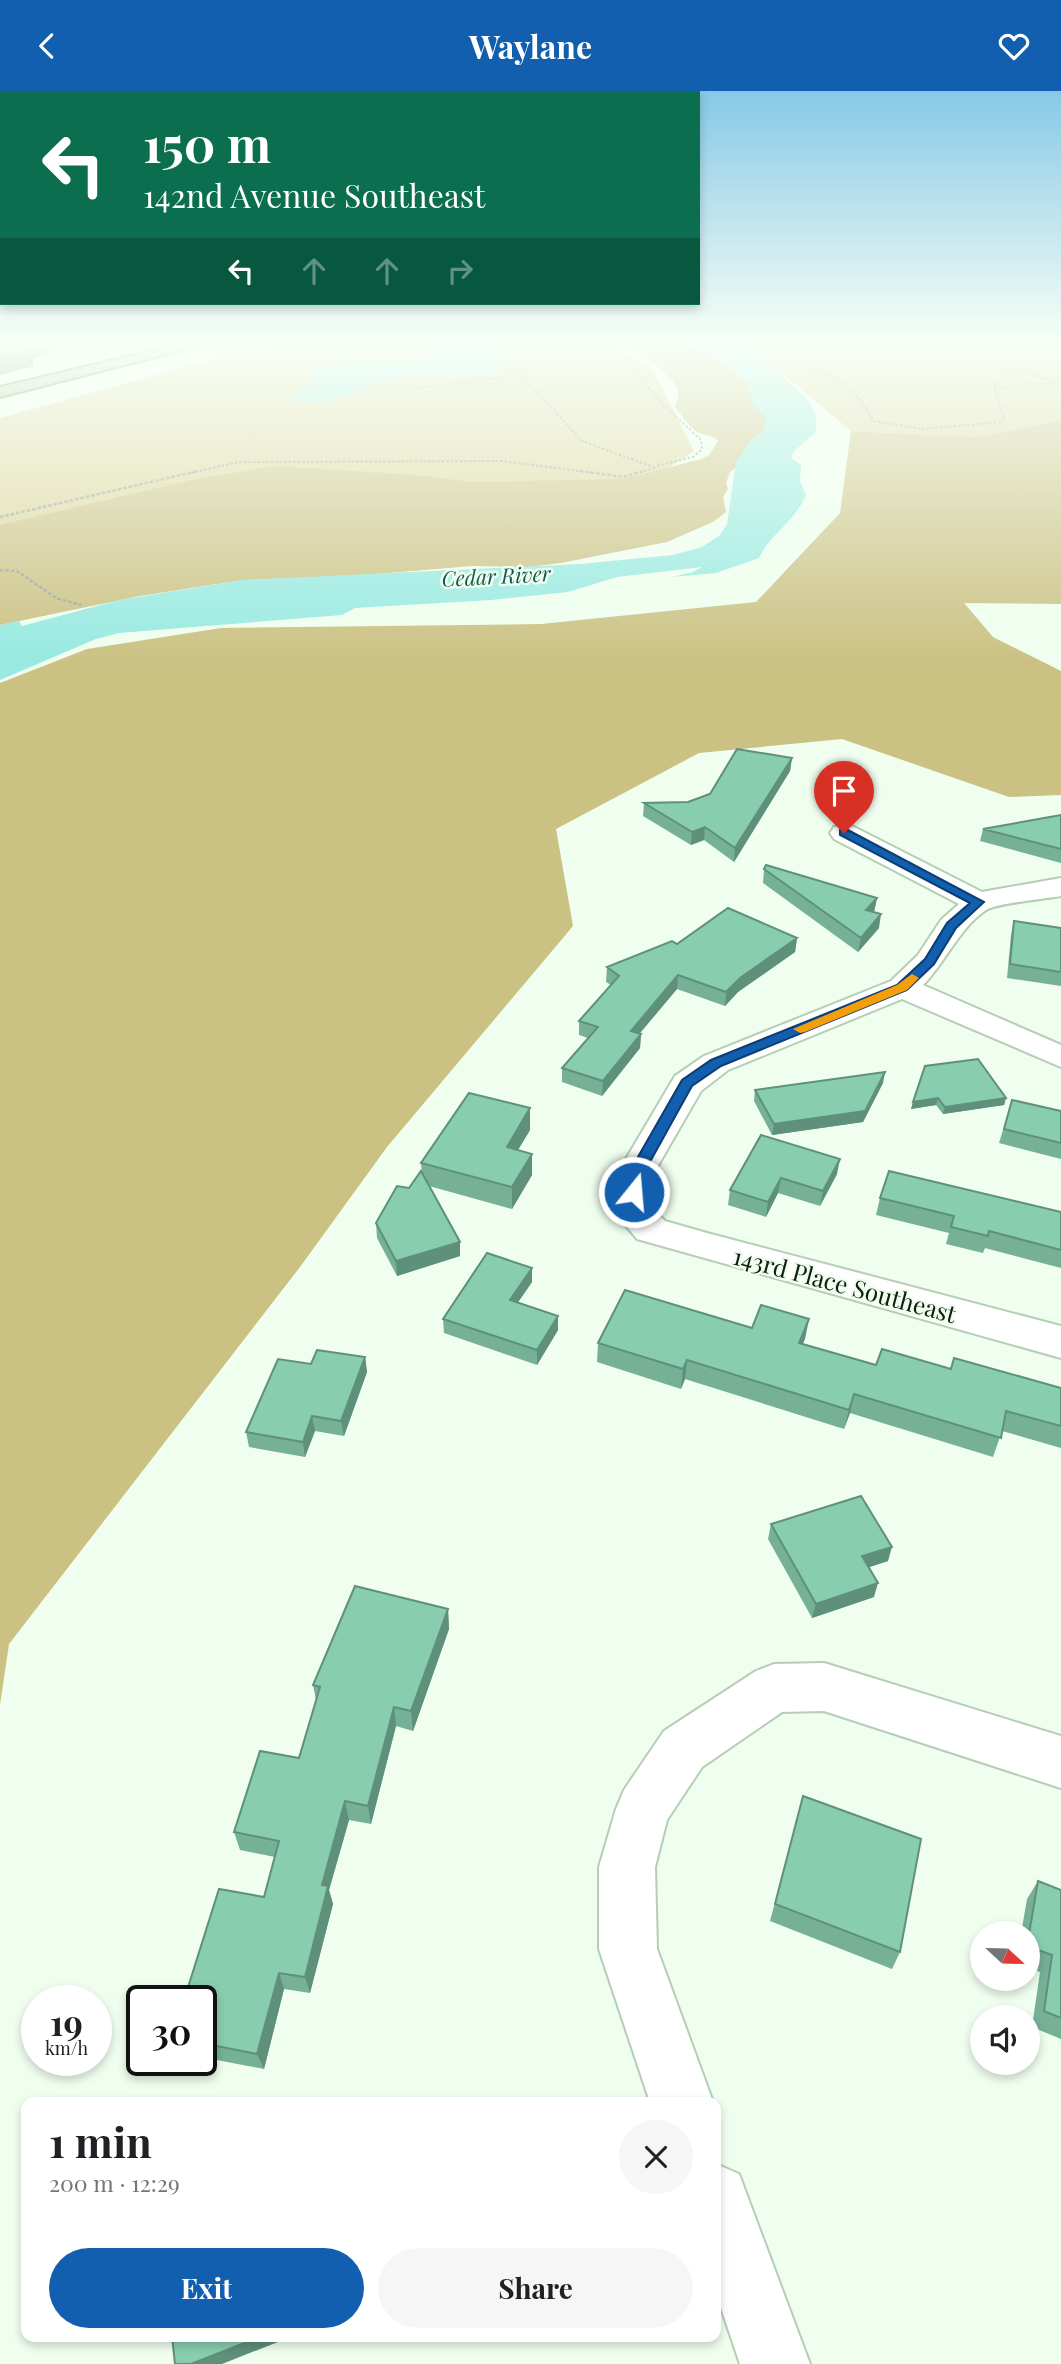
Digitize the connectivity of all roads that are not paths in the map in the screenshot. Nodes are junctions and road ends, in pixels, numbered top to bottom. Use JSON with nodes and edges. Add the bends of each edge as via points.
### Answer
{"nodes":[{"id":1,"x":844,"y":833,"type":"dead end"},
{"id":2,"x":1061,"y":887,"type":"edge"},
{"id":3,"x":978,"y":902,"type":"junction"},
{"id":4,"x":902,"y":988,"type":"junction"},
{"id":5,"x":1061,"y":1057,"type":"edge"},
{"id":6,"x":1061,"y":1342,"type":"edge"},
{"id":7,"x":1061,"y":1762,"type":"edge"},
{"id":8,"x":680,"y":2097,"type":"edge"},
{"id":9,"x":721,"y":2211,"type":"edge"},
{"id":10,"x":775,"y":2364,"type":"edge"}],
"edges":[{"from":1,"to":3,"type":"street"},
{"from":2,"to":3,"type":"street"},
{"from":3,"to":4,"type":"street","via":[[951,926],[929,961]]},
{"from":4,"to":5,"type":"street"},
{"from":4,"to":6,"type":"street","name":"143rd Place Southeast","via":[[716,1063],[687,1084],[638,1169],[635,1214],[651,1230],[703,1246]]},
{"from":7,"to":8,"type":"street","via":[[824,1687],[774,1688],[683,1749],[643,1809],[627,1867],[628,1949]]},
{"from":9,"to":10,"type":"street"}]}
